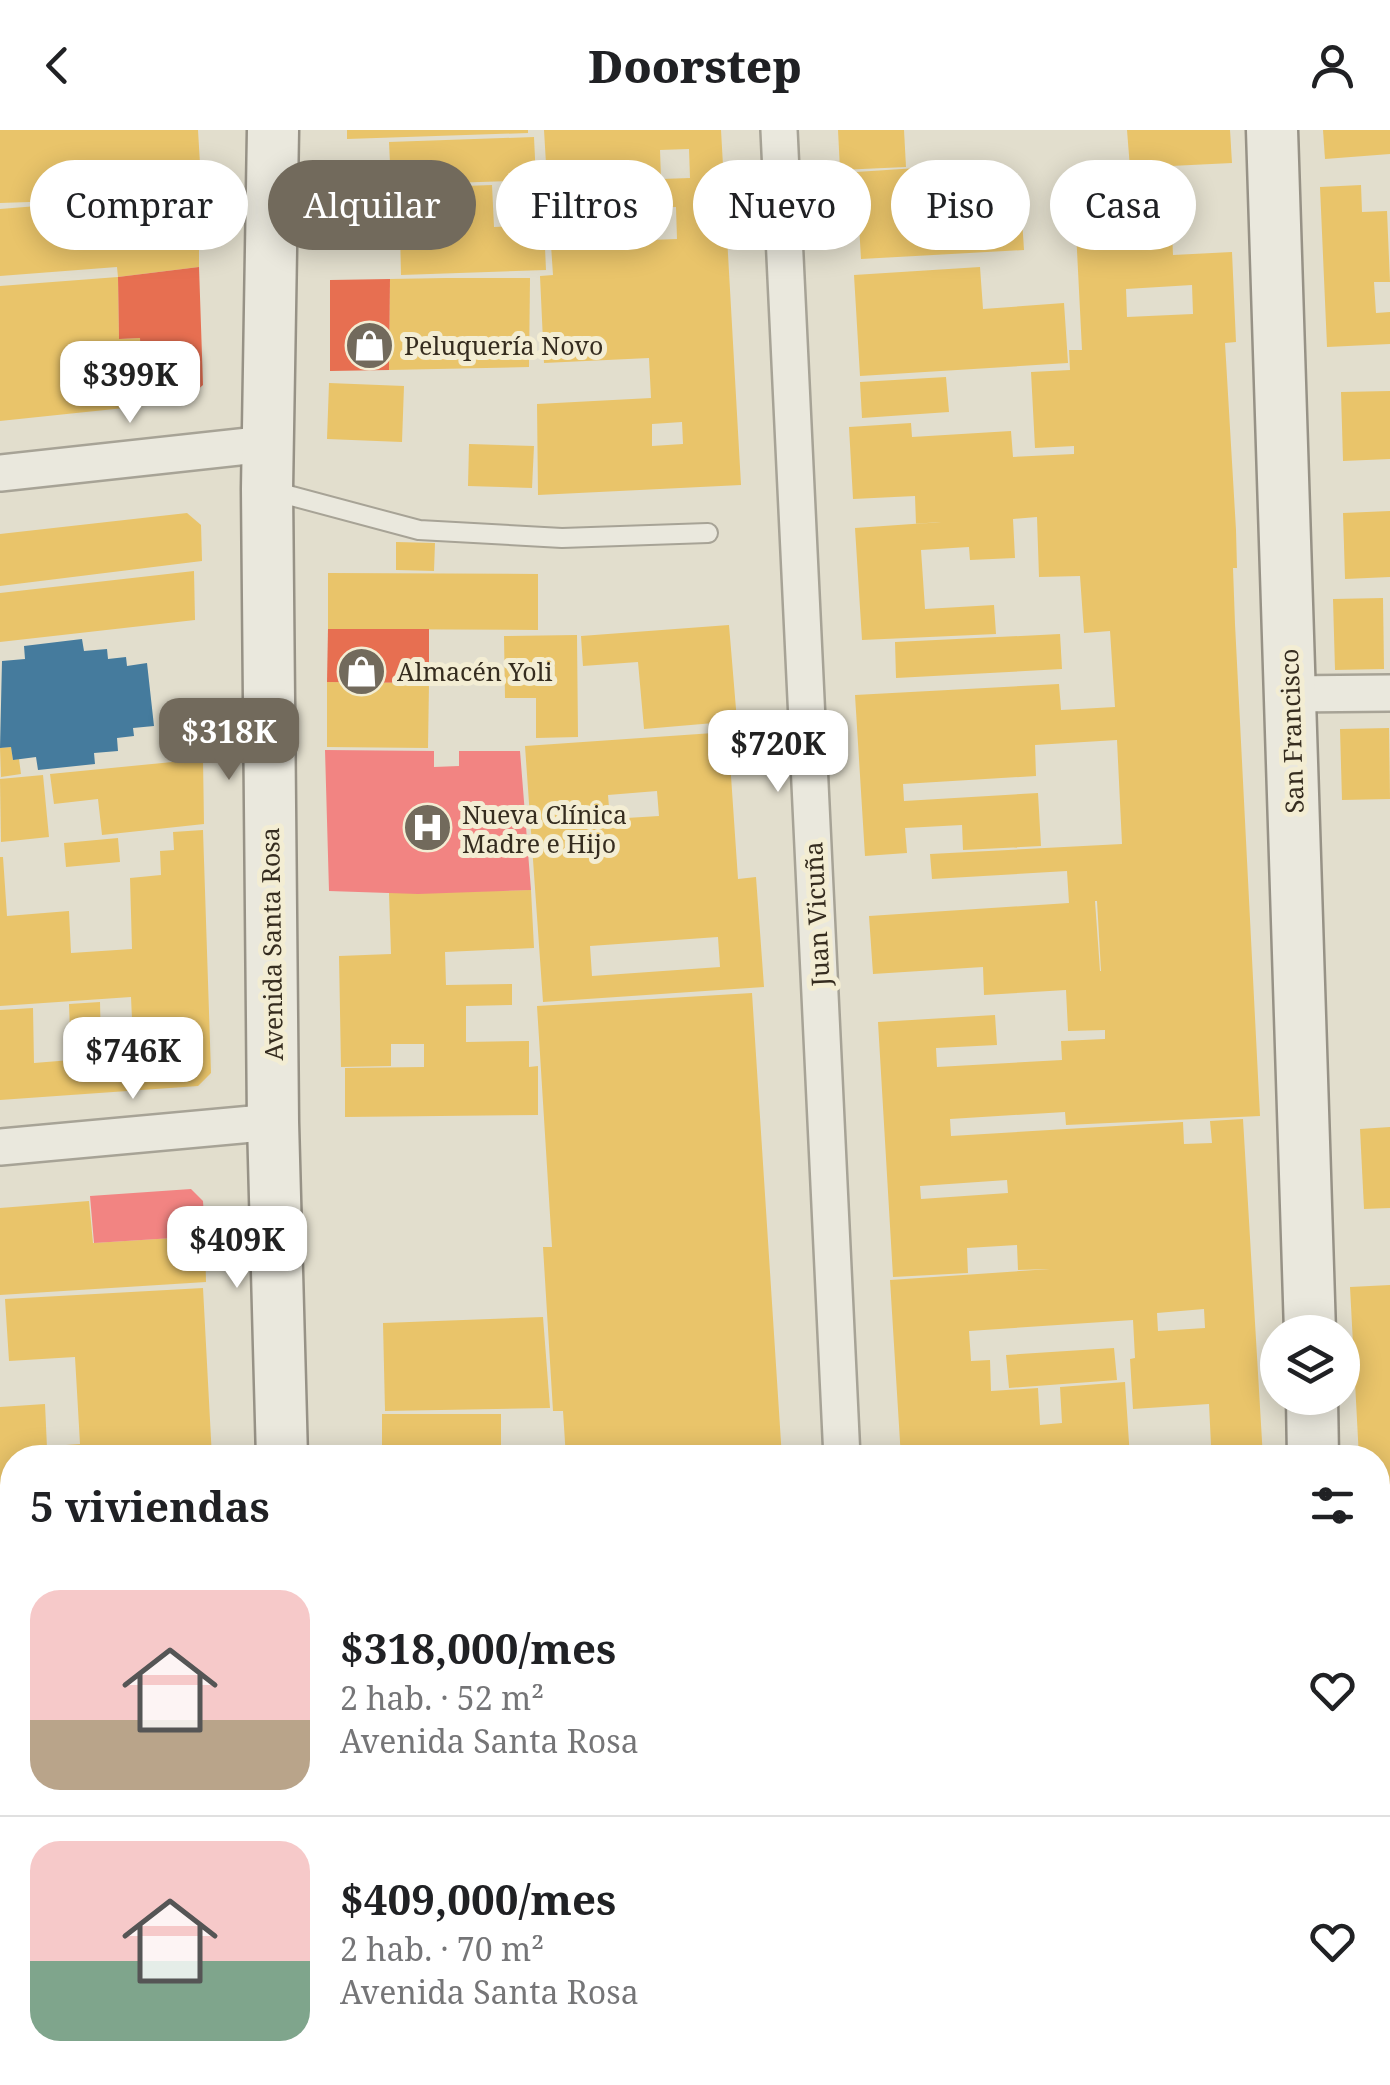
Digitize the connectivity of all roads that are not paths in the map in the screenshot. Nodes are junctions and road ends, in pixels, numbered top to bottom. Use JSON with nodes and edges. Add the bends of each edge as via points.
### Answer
{"nodes":[{"id":1,"x":274,"y":130,"type":"edge"},
{"id":2,"x":779,"y":130,"type":"edge"},
{"id":3,"x":1272,"y":130,"type":"edge"},
{"id":4,"x":267,"y":467,"type":"junction"},
{"id":5,"x":0,"y":473,"type":"edge"},
{"id":6,"x":708,"y":533,"type":"dead end"},
{"id":7,"x":1390,"y":692,"type":"edge"},
{"id":8,"x":1290,"y":694,"type":"junction"},
{"id":9,"x":273,"y":1122,"type":"junction"},
{"id":10,"x":0,"y":1147,"type":"edge"},
{"id":11,"x":1309,"y":1315,"type":"edge"},
{"id":12,"x":1313,"y":1415,"type":"edge"},
{"id":13,"x":282,"y":1445,"type":"edge"},
{"id":14,"x":841,"y":1445,"type":"edge"},
{"id":15,"x":1314,"y":1445,"type":"edge"}],
"edges":[{"from":1,"to":4,"type":"main road","name":"Avenida Santa Rosa"},
{"from":2,"to":14,"type":"street","name":"Juan Vicuña"},
{"from":3,"to":8,"type":"main road","name":"San Francisco"},
{"from":4,"to":5,"type":"street"},
{"from":4,"to":6,"type":"lane","via":[[419,530],[562,538]]},
{"from":4,"to":9,"type":"main road","name":"Avenida Santa Rosa"},
{"from":7,"to":8,"type":"street"},
{"from":8,"to":11,"type":"main road","name":"San Francisco"},
{"from":9,"to":10,"type":"street"},
{"from":9,"to":13,"type":"main road","name":"Avenida Santa Rosa"},
{"from":12,"to":15,"type":"main road"}]}
